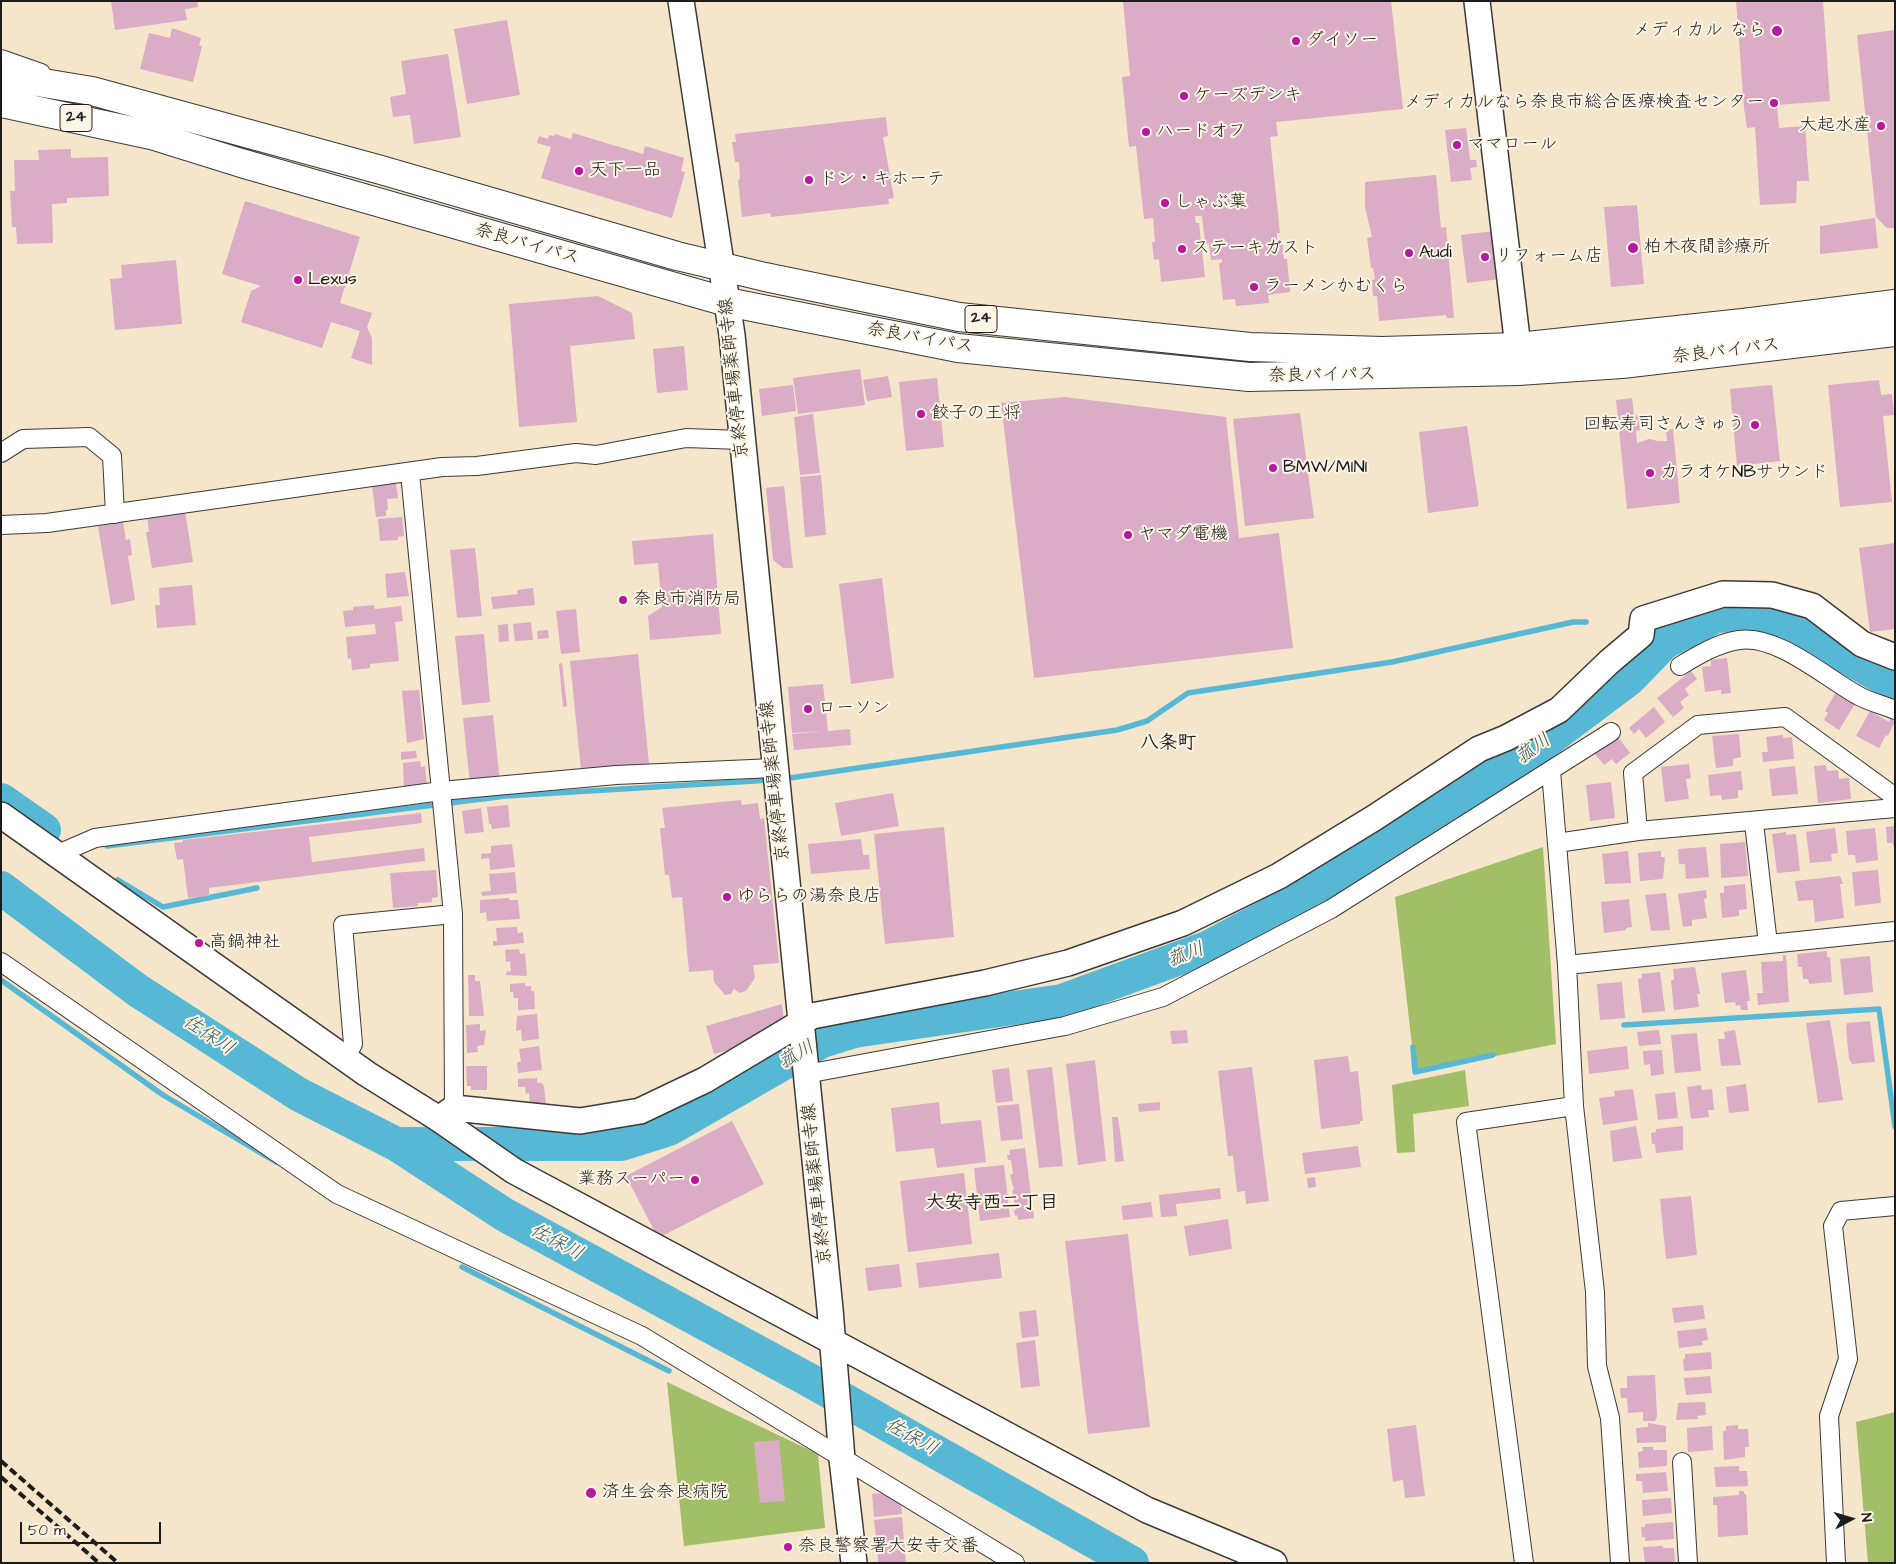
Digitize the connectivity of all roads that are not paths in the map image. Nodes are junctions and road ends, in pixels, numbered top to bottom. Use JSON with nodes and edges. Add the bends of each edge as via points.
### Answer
{"nodes":[{"id":1,"x":682,"y":1,"type":"edge"},
{"id":2,"x":1477,"y":1,"type":"edge"},
{"id":3,"x":1,"y":58,"type":"edge"},
{"id":4,"x":1,"y":76,"type":"edge"},
{"id":5,"x":92,"y":91,"type":"junction"},
{"id":6,"x":1,"y":103,"type":"edge"},
{"id":7,"x":1,"y":120,"type":"edge"},
{"id":8,"x":151,"y":135,"type":"junction"},
{"id":9,"x":722,"y":266,"type":"junction"},
{"id":10,"x":728,"y":302,"type":"junction"},
{"id":11,"x":1895,"y":304,"type":"edge"},
{"id":12,"x":1895,"y":332,"type":"edge"},
{"id":13,"x":1518,"y":347,"type":"junction"},
{"id":14,"x":741,"y":440,"type":"junction"},
{"id":15,"x":1,"y":454,"type":"edge"},
{"id":16,"x":410,"y":473,"type":"junction"},
{"id":17,"x":115,"y":514,"type":"junction"},
{"id":18,"x":2,"y":522,"type":"edge"},
{"id":19,"x":1895,"y":657,"type":"edge"},
{"id":20,"x":1680,"y":666,"type":"dead end"},
{"id":21,"x":1895,"y":710,"type":"edge"},
{"id":22,"x":1611,"y":732,"type":"dead end"},
{"id":23,"x":774,"y":768,"type":"junction"},
{"id":24,"x":1551,"y":771,"type":"junction"},
{"id":25,"x":441,"y":792,"type":"junction"},
{"id":26,"x":1895,"y":797,"type":"edge"},
{"id":27,"x":1895,"y":808,"type":"edge"},
{"id":28,"x":1,"y":815,"type":"edge"},
{"id":29,"x":1754,"y":822,"type":"junction"},
{"id":30,"x":1638,"y":831,"type":"junction"},
{"id":31,"x":1557,"y":844,"type":"junction"},
{"id":32,"x":58,"y":854,"type":"junction"},
{"id":33,"x":453,"y":914,"type":"junction"},
{"id":34,"x":1895,"y":932,"type":"edge"},
{"id":35,"x":1768,"y":944,"type":"junction"},
{"id":36,"x":1,"y":962,"type":"edge"},
{"id":37,"x":1567,"y":965,"type":"junction"},
{"id":38,"x":801,"y":1028,"type":"junction"},
{"id":39,"x":345,"y":1058,"type":"junction"},
{"id":40,"x":806,"y":1071,"type":"junction"},
{"id":41,"x":1574,"y":1106,"type":"junction"},
{"id":42,"x":446,"y":1113,"type":"junction"},
{"id":43,"x":1895,"y":1206,"type":"edge"},
{"id":44,"x":834,"y":1349,"type":"junction"},
{"id":45,"x":842,"y":1452,"type":"junction"},
{"id":46,"x":1682,"y":1462,"type":"dead end"},
{"id":47,"x":854,"y":1563,"type":"edge"},
{"id":48,"x":1015,"y":1563,"type":"edge"},
{"id":49,"x":1274,"y":1563,"type":"edge"},
{"id":50,"x":1524,"y":1563,"type":"edge"},
{"id":51,"x":1620,"y":1563,"type":"edge"},
{"id":52,"x":1688,"y":1563,"type":"edge"},
{"id":53,"x":1836,"y":1563,"type":"edge"}],
"edges":[{"from":1,"to":9,"type":"street","name":"京終停車場薬師寺線"},
{"from":2,"to":13,"type":"street"},
{"from":3,"to":5,"type":"street"},
{"from":4,"to":5,"type":"highway","name":"奈良バイパス","number":"24"},
{"from":5,"to":9,"type":"highway","name":"奈良バイパス","number":"24"},
{"from":6,"to":8,"type":"highway","name":"奈良バイパス","number":"24"},
{"from":7,"to":8,"type":"highway"},
{"from":8,"to":10,"type":"highway","name":"奈良バイパス","number":"24"},
{"from":9,"to":10,"type":"street","name":"京終停車場薬師寺線"},
{"from":9,"to":13,"type":"highway","name":"奈良バイパス","number":"24","via":[[959,317],[1250,347],[1382,351]]},
{"from":10,"to":12,"type":"highway","name":"奈良バイパス","number":"24","via":[[958,348],[1248,378],[1594,366]]},
{"from":10,"to":14,"type":"street","name":"京終停車場薬師寺線"},
{"from":11,"to":13,"type":"highway","name":"奈良バイパス","number":"24"},
{"from":14,"to":16,"type":"street","via":[[686,438],[596,455],[576,453]]},
{"from":14,"to":23,"type":"street","name":"京終停車場薬師寺線"},
{"from":15,"to":17,"type":"street","via":[[23,439],[89,437],[112,456]]},
{"from":16,"to":17,"type":"street"},
{"from":16,"to":25,"type":"street"},
{"from":17,"to":18,"type":"street","via":[[47,523]]},
{"from":19,"to":38,"type":"street","via":[[1862,644],[1812,606],[1772,595],[1723,594],[1643,619],[1641,635],[1559,710],[1479,749],[1279,876],[1183,923],[1068,963],[985,983],[812,1016]]},
{"from":20,"to":21,"type":"street","via":[[1709,649],[1739,640],[1760,640],[1787,652],[1860,696]]},
{"from":22,"to":24,"type":"street"},
{"from":23,"to":25,"type":"street","via":[[616,775]]},
{"from":23,"to":38,"type":"street","name":"京終停車場薬師寺線"},
{"from":24,"to":31,"type":"street"},
{"from":24,"to":40,"type":"street","via":[[1332,909],[1163,997],[1064,1026]]},
{"from":25,"to":32,"type":"street","via":[[95,838]]},
{"from":25,"to":33,"type":"street"},
{"from":26,"to":30,"type":"street","via":[[1785,717],[1698,725],[1633,774]]},
{"from":27,"to":29,"type":"street"},
{"from":28,"to":32,"type":"street"},
{"from":29,"to":30,"type":"street"},
{"from":29,"to":35,"type":"street"},
{"from":30,"to":31,"type":"street"},
{"from":31,"to":37,"type":"street"},
{"from":32,"to":39,"type":"street"},
{"from":33,"to":39,"type":"street","via":[[343,925],[353,1044]]},
{"from":33,"to":42,"type":"street"},
{"from":34,"to":35,"type":"street"},
{"from":35,"to":37,"type":"street"},
{"from":36,"to":45,"type":"street","via":[[337,1194],[642,1336]]},
{"from":37,"to":41,"type":"street"},
{"from":38,"to":40,"type":"street","name":"京終停車場薬師寺線"},
{"from":38,"to":42,"type":"street","via":[[640,1111],[580,1121]]},
{"from":39,"to":42,"type":"street"},
{"from":40,"to":44,"type":"street","name":"京終停車場薬師寺線"},
{"from":41,"to":50,"type":"street","via":[[1466,1122]]},
{"from":41,"to":51,"type":"street","via":[[1595,1292],[1597,1366],[1612,1435]]},
{"from":42,"to":44,"type":"street","via":[[514,1171]]},
{"from":43,"to":53,"type":"street","via":[[1841,1212],[1833,1226],[1848,1359],[1828,1416]]},
{"from":44,"to":45,"type":"street","name":"京終停車場薬師寺線"},
{"from":44,"to":49,"type":"street","via":[[1147,1510]]},
{"from":45,"to":47,"type":"street","name":"京終停車場薬師寺線"},
{"from":45,"to":48,"type":"street"},
{"from":46,"to":52,"type":"street"}]}
